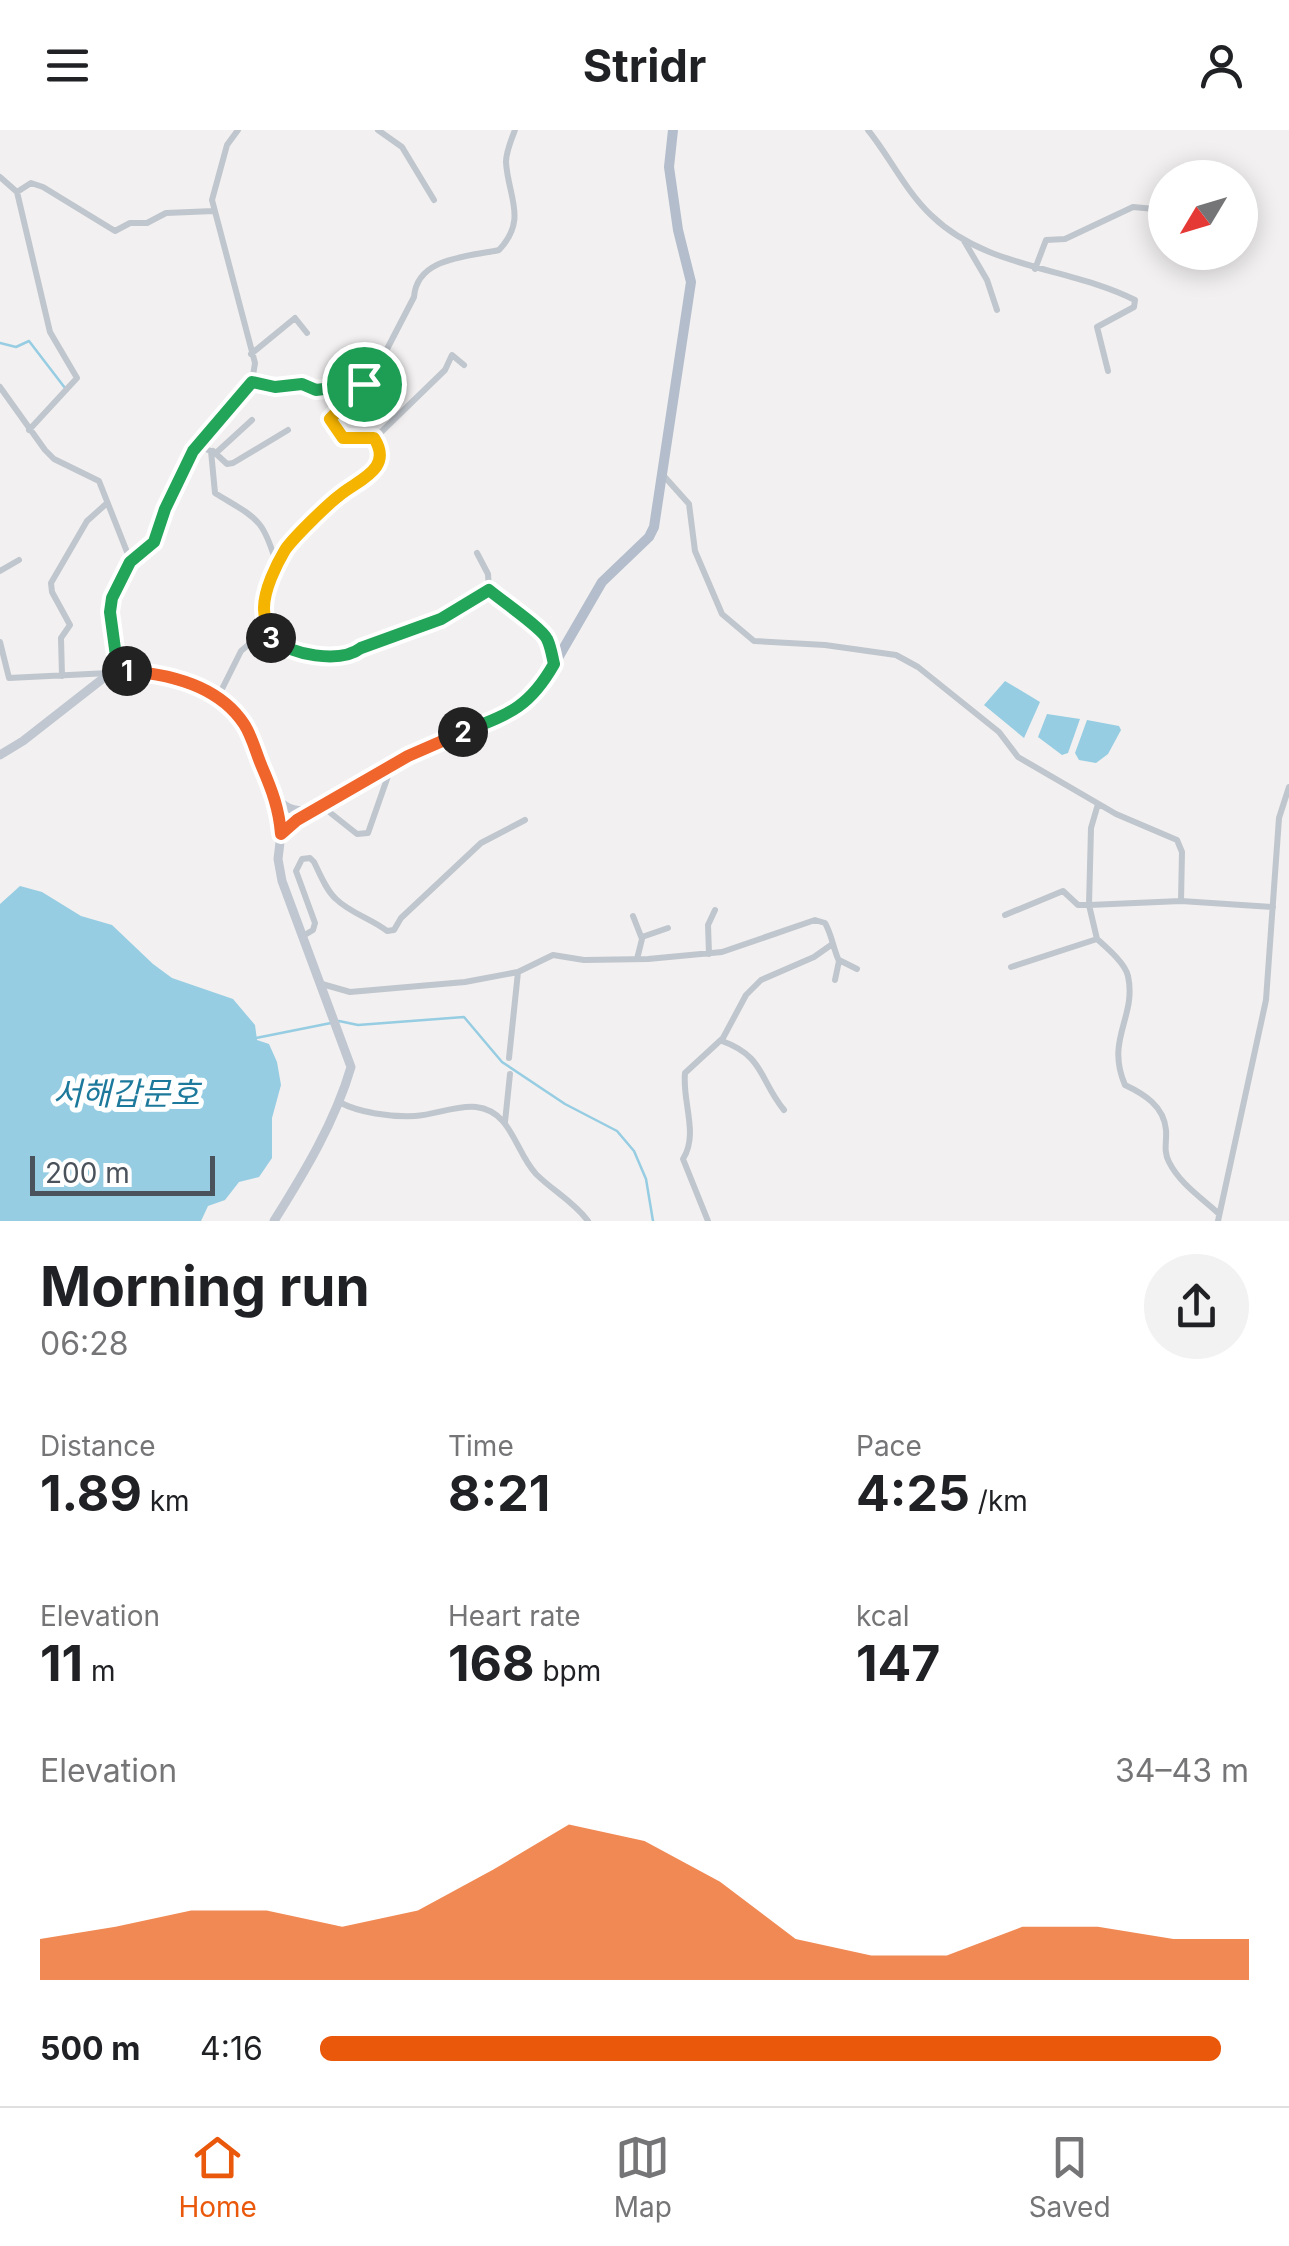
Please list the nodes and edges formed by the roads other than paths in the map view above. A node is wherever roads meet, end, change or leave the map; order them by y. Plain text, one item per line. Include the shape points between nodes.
1 (238, 130) edge
2 (378, 130) edge
3 (515, 130) edge
4 (673, 130) edge
5 (868, 130) edge
6 (0, 178) edge
7 (17, 192) junction
8 (434, 200) dead end
9 (1148, 208) edge
10 (214, 211) junction
11 (962, 238) junction
12 (1036, 268) junction
13 (997, 310) dead end
14 (307, 333) dead end
15 (252, 354) junction
16 (464, 365) dead end
17 (353, 367) dead end
18 (1108, 371) dead end
19 (252, 382) junction
20 (364, 384) junction
21 (345, 386) junction
22 (0, 387) edge
23 (252, 420) dead end
24 (29, 430) junction
25 (288, 430) dead end
26 (374, 438) junction
27 (197, 446) junction
28 (214, 452) junction
29 (662, 475) junction
30 (106, 504) junction
31 (476, 553) dead end
32 (19, 560) dead end
33 (130, 562) junction
34 (277, 568) junction
35 (0, 571) edge
36 (489, 590) junction
37 (268, 638) junction
38 (0, 642) edge
39 (554, 664) junction
40 (114, 672) junction
41 (62, 676) junction
42 (4, 679) edge
43 (217, 700) junction
44 (0, 755) edge
45 (400, 761) junction
46 (1289, 787) edge
47 (276, 799) junction
48 (1098, 804) junction
49 (320, 808) junction
50 (525, 820) dead end
51 (281, 834) junction
52 (1181, 901) junction
53 (1089, 905) junction
54 (1273, 908) junction
55 (716, 910) dead end
56 (1006, 915) dead end
57 (632, 916) dead end
58 (668, 928) dead end
59 (303, 936) junction
60 (642, 937) junction
61 (1098, 939) junction
62 (831, 946) junction
63 (709, 954) junction
64 (637, 959) junction
65 (838, 959) junction
66 (1011, 967) dead end
67 (857, 969) dead end
68 (518, 972) junction
69 (835, 980) dead end
70 (322, 984) junction
71 (721, 1040) junction
72 (509, 1058) dead end
73 (510, 1074) dead end
74 (338, 1102) junction
75 (784, 1110) dead end
76 (505, 1123) junction
77 (1219, 1218) edge
78 (274, 1221) edge
79 (588, 1221) edge
80 (708, 1221) edge

1 - 10 street via 220,168
2 - 8 street via 402,147
3 - 20 street via 506,158 516,205 508,239 499,250 429,268
4 - 29 main road via 669,167 690,282
5 - 11 street via 930,214
6 - 7 street
7 - 10 street via 26,183 43,187 115,230 166,212
7 - 24 street via 50,332 77,378
9 - 12 street via 1133,206 1065,239 1046,240
10 - 15 street
11 - 12 street
11 - 13 street
12 - 18 street via 1104,284 1136,300 1097,326
14 - 15 street via 295,318
15 - 19 street
16 - 26 street via 452,355 445,370
17 - 21 street
19 - 21 street via 316,390
19 - 27 street
20 - 21 street
20 - 26 street via 330,419 343,438
22 - 24 street
23 - 28 street
24 - 30 street via 54,458 98,481
25 - 28 street via 233,463
26 - 34 street via 381,448 371,473 289,545
27 - 28 street
27 - 33 street via 154,542
28 - 34 street via 215,493 258,520
29 - 39 main road via 649,537 602,582
29 - 48 street via 690,504 695,551 722,614 754,641 896,654 999,732 1018,757
30 - 33 street
30 - 41 street via 87,522 52,583 70,625 61,638
31 - 36 street
32 - 35 street
33 - 40 street via 112,598
34 - 37 street via 265,598
36 - 37 street via 441,619 351,655 294,653
36 - 39 street via 540,629
37 - 43 street via 241,651
38 - 42 street
39 - 45 main road via 540,689 513,712
40 - 41 street
40 - 43 street via 168,676
40 - 44 street
41 - 42 street
43 - 47 street via 244,724
45 - 49 main road
45 - 49 street via 368,833 358,834
46 - 54 street via 1278,818
47 - 49 street via 291,810
47 - 51 street
48 - 52 street via 1178,840
48 - 53 street
49 - 51 street
50 - 59 street via 481,843 394,930 340,903 314,862 302,860 296,871 316,923
51 - 59 street via 282,881
52 - 53 street
52 - 54 street
53 - 56 street via 1078,905 1063,891
53 - 61 street
54 - 77 street via 1266,1000
55 - 63 street via 708,925
57 - 60 street
58 - 60 street
59 - 70 street
60 - 64 street
61 - 66 street
61 - 77 street via 1128,974 1116,1066 1125,1084 1160,1110 1164,1151 1177,1176
62 - 63 street via 825,922 815,920
62 - 65 street
62 - 71 street via 761,980
63 - 64 street
64 - 68 street via 553,955
65 - 67 street
65 - 69 street
68 - 70 street via 350,992
68 - 72 street
70 - 74 street via 351,1067
71 - 75 street via 752,1056
71 - 80 street via 685,1073 683,1092 692,1141 683,1158
73 - 76 street
74 - 76 street via 413,1116 475,1107
74 - 78 street
76 - 79 street via 536,1174

